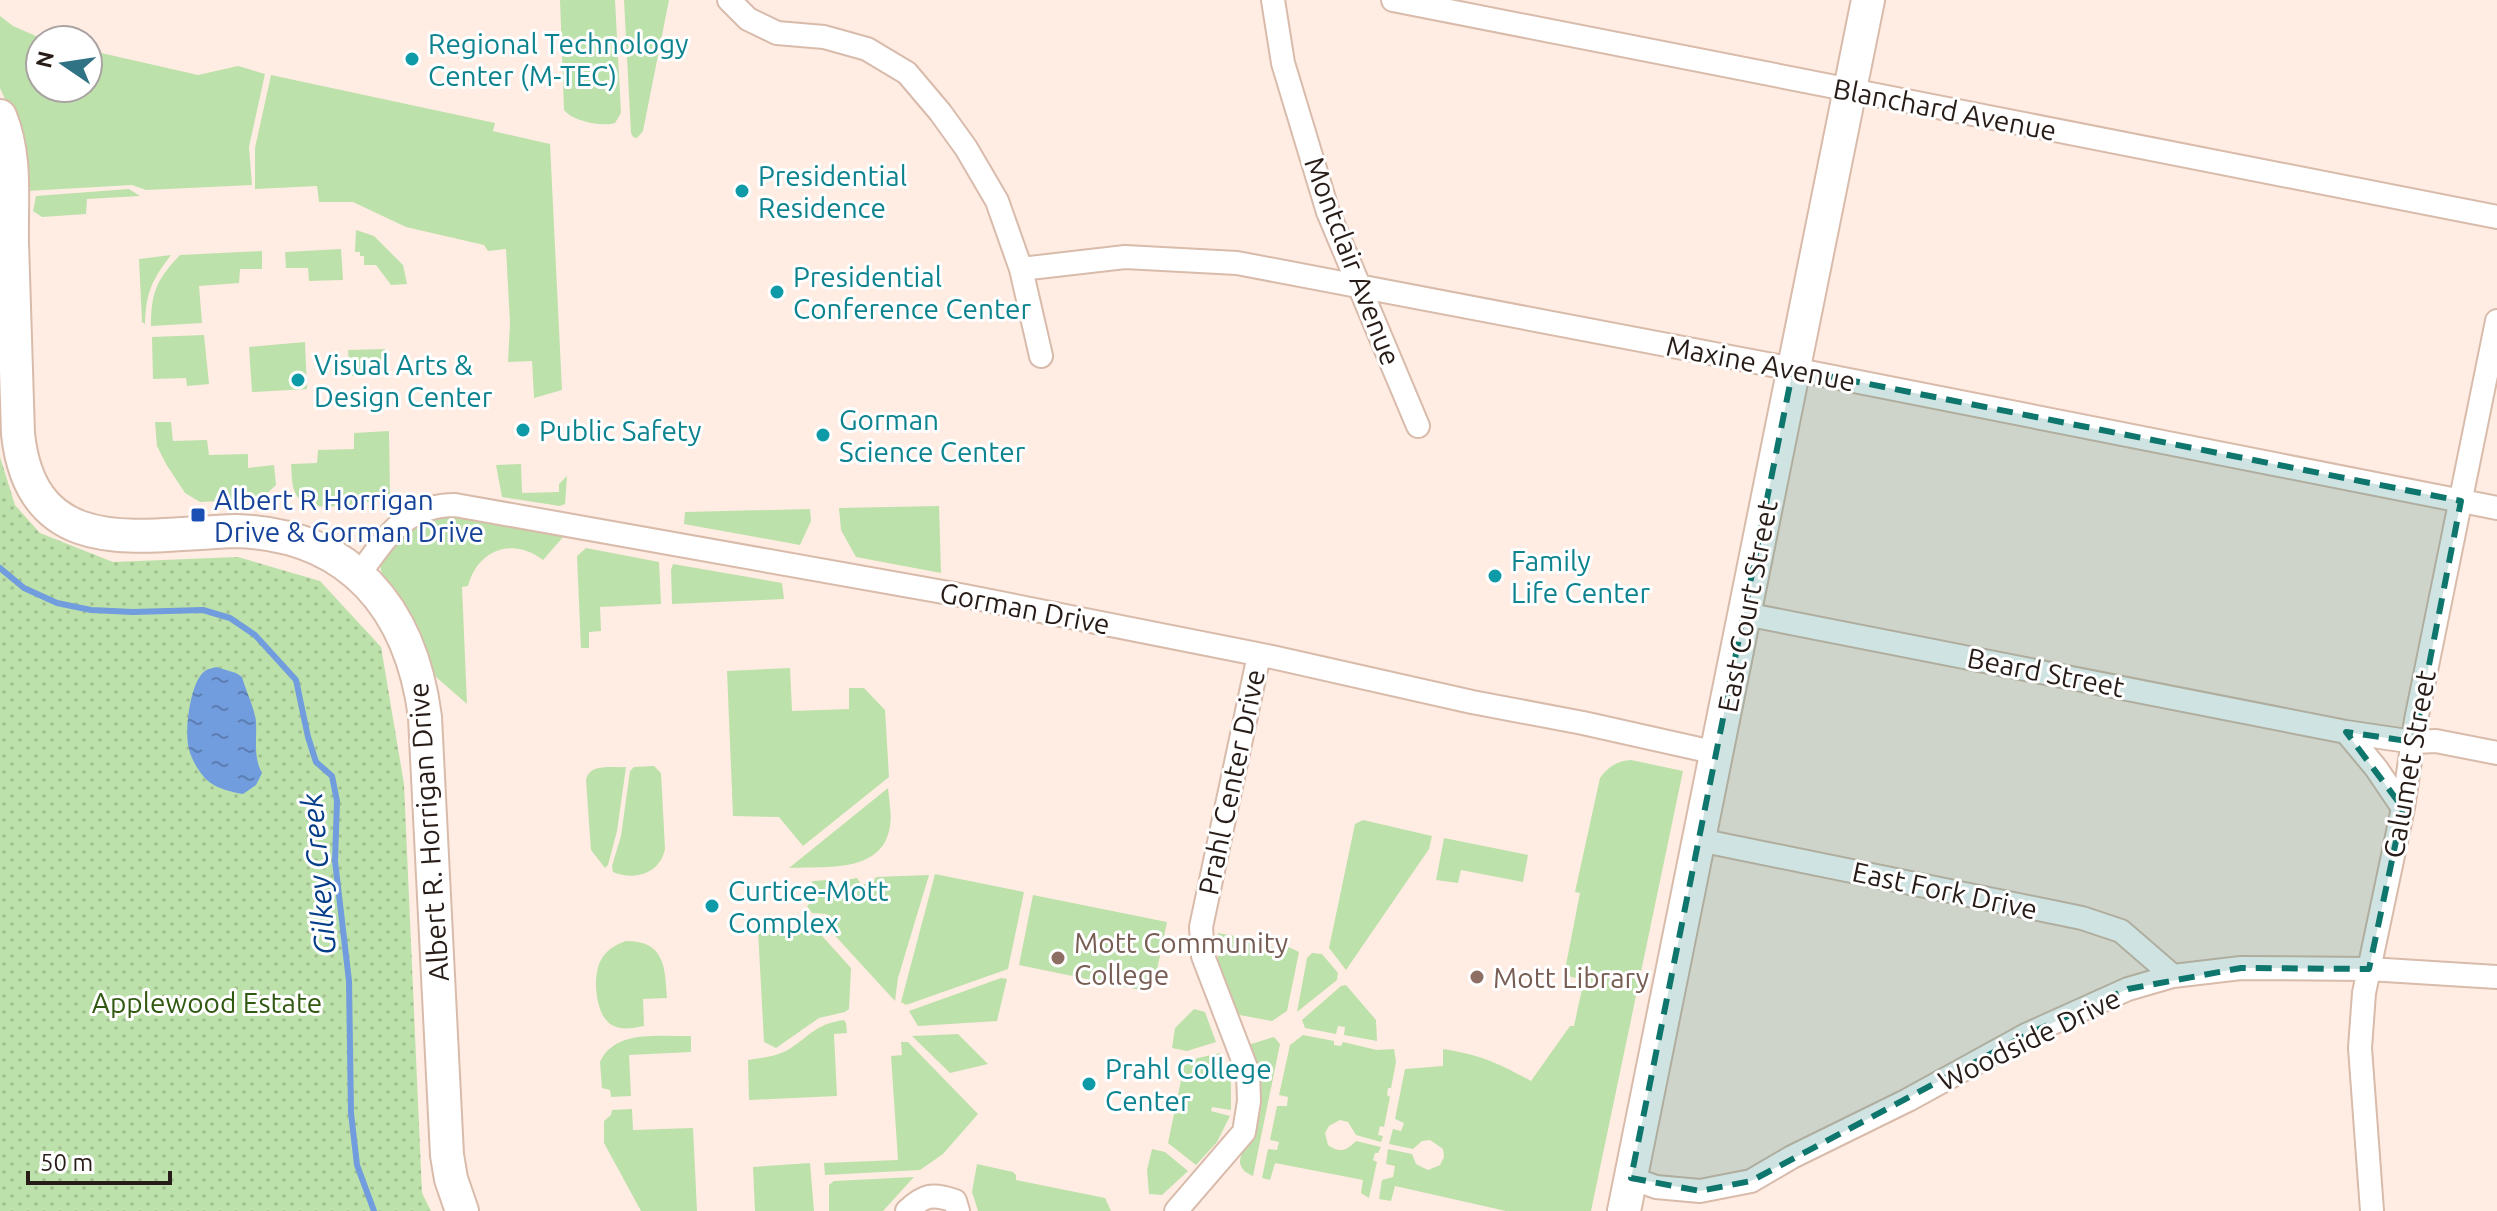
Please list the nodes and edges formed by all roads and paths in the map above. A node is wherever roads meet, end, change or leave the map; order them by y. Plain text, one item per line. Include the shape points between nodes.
1 (729, 0) edge
2 (1273, 0) edge
3 (1393, 0) edge
4 (1868, 0) edge
5 (1851, 90) junction
6 (0, 116) edge
7 (2497, 217) edge
8 (1021, 269) junction
9 (1360, 285) junction
10 (2497, 321) edge
11 (1041, 356) dead end
12 (1793, 369) junction
13 (1418, 426) dead end
14 (2461, 501) junction
15 (2497, 508) edge
16 (358, 576) junction
17 (1745, 614) junction
18 (1259, 655) junction
19 (2346, 732) junction
20 (2414, 742) junction
21 (1717, 753) junction
22 (2497, 753) edge
23 (2403, 808) junction
24 (1699, 840) junction
25 (2369, 969) junction
26 (2173, 976) junction
27 (2497, 977) edge
28 (1631, 1178) junction
29 (462, 1211) edge
30 (907, 1211) edge
31 (958, 1211) edge
32 (1176, 1211) edge
33 (1624, 1211) edge
34 (2372, 1211) edge

1 - 8 street via 748,19 777,33 824,37 867,49 907,73 974,161 997,201
2 - 9 street, Montclair Avenue via 1283,63 1324,197
3 - 5 street, Blanchard Avenue
4 - 5 street, East Court Street
5 - 7 street, Blanchard Avenue
5 - 12 street, East Court Street
6 - 16 street, Albert R. Horrigan Drive via 13,179 18,434 26,473 40,497 60,517 88,532 266,533 317,548
8 - 9 street, Maxine Avenue via 1125,257 1237,263
8 - 11 street
9 - 12 street, Maxine Avenue
9 - 13 street, Montclair Avenue
10 - 14 street, Calumet Street
12 - 14 street, Maxine Avenue
12 - 17 street, East Court Street
14 - 15 street, Maxine Avenue
14 - 20 street, Calumet Street
16 - 18 street, Gorman Drive via 400,523 420,511 455,505 887,581
16 - 29 street, Albert R. Horrigan Drive via 395,617 422,691 447,1155
17 - 19 street, Beard Street
17 - 21 street, East Court Street
18 - 21 street, Gorman Drive
18 - 32 street, Prahl Center Drive via 1201,927 1203,956 1248,1073 1249,1101 1244,1132
19 - 20 street, Beard Street
19 - 23 street
20 - 22 street, Beard Street
20 - 23 street, Calumet Street
21 - 24 street, East Court Street
23 - 25 street, Calumet Street
24 - 26 street, East Fork Drive via 2082,918 2121,931
24 - 28 street, East Court Street
25 - 26 street, Woodside Drive via 2241,968
25 - 27 street, Woodside Drive
25 - 34 street, Calumet Street via 2360,1048
26 - 28 street, Woodside Drive via 2128,989 2028,1034 1751,1181 1700,1191 1656,1187
28 - 33 street, East Court Street
30 - 31 street via 937,1194 955,1201

